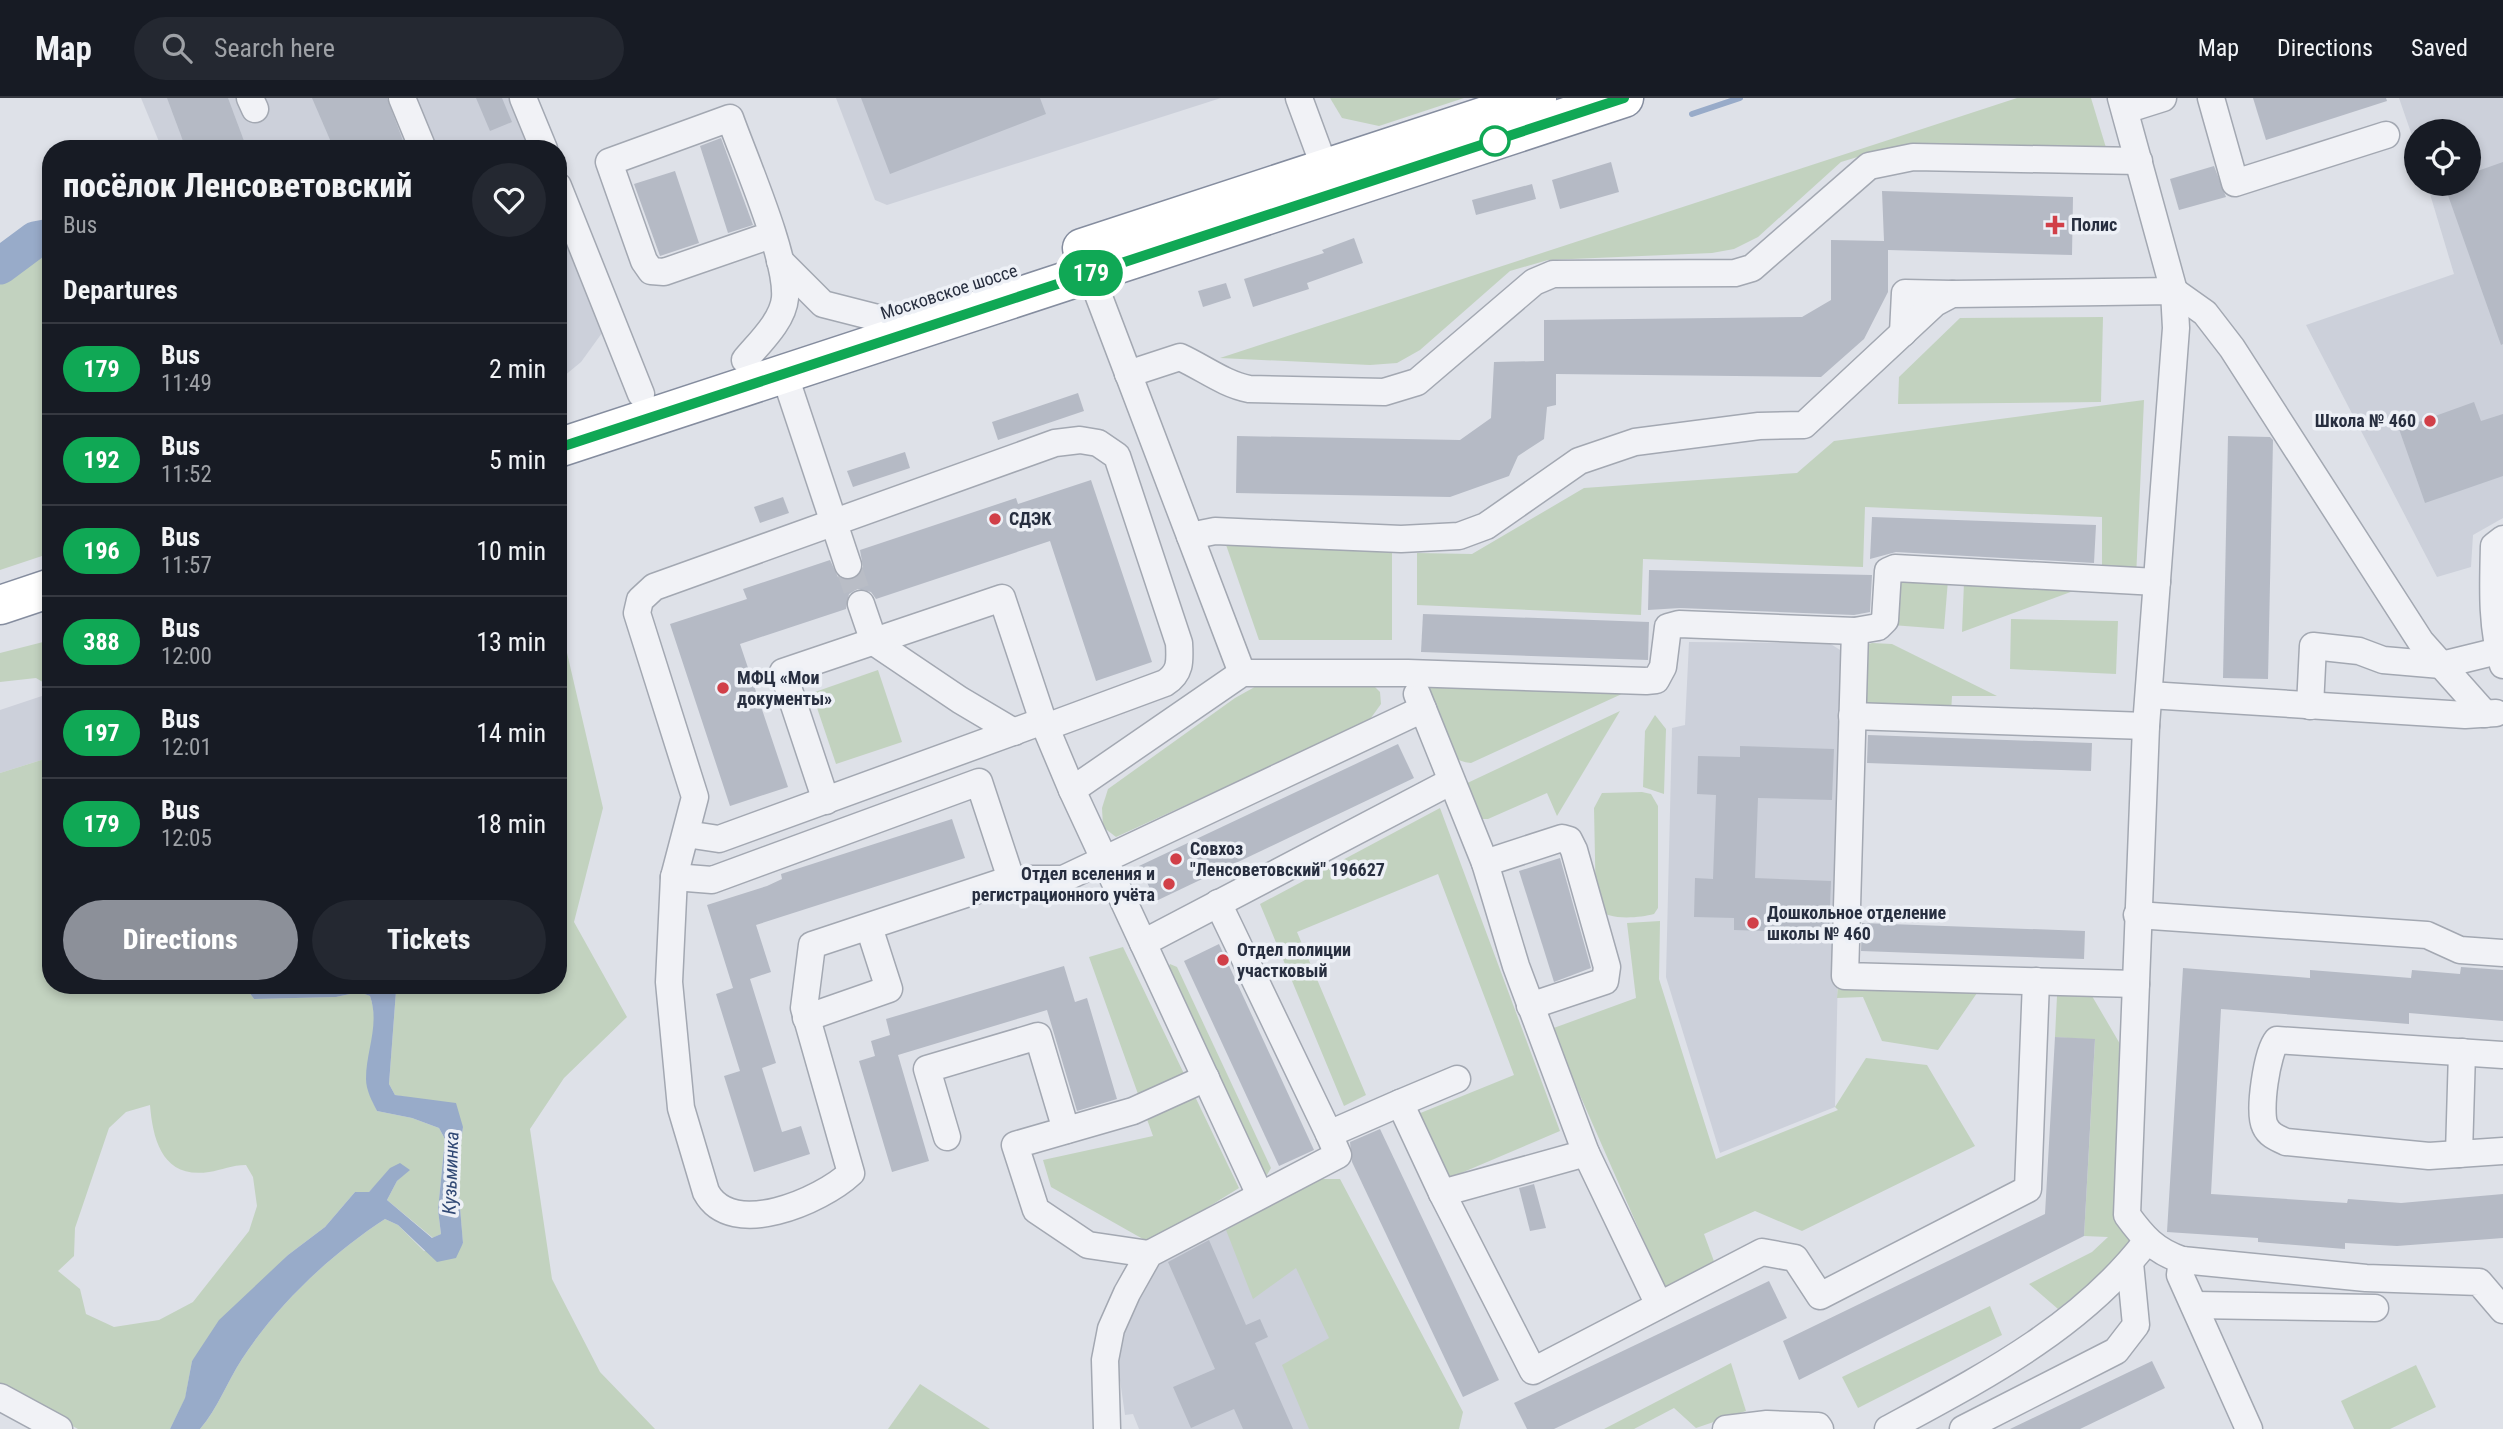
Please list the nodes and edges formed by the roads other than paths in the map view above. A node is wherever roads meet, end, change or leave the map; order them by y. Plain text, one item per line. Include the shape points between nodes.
1 (402, 98) edge
2 (523, 98) edge
3 (1299, 98) edge
4 (1539, 98) edge
5 (1624, 98) edge
6 (2163, 98) edge
7 (2211, 98) edge
8 (2123, 104) edge
9 (2386, 135) dead end
10 (418, 140) edge
11 (540, 140) edge
12 (2139, 161) junction
13 (1330, 180) junction
14 (567, 209) edge
15 (771, 235) junction
16 (780, 261) junction
17 (1086, 261) junction
18 (2174, 291) junction
19 (874, 317) junction
20 (745, 360) junction
21 (784, 373) junction
22 (1128, 374) junction
23 (641, 394) junction
24 (567, 418) edge
25 (567, 445) edge
26 (833, 522) junction
27 (1190, 536) junction
28 (2503, 539) edge
29 (848, 565) tunnel mouth
30 (2157, 582) junction
31 (42, 591) edge
32 (861, 604) tunnel mouth
33 (0, 605) edge
34 (42, 617) edge
35 (0, 630) edge
36 (1855, 631) junction
37 (874, 642) junction
38 (2501, 658) edge
39 (2441, 665) junction
40 (1242, 673) junction
41 (1408, 673) junction
42 (2149, 695) junction
43 (2310, 706) junction
44 (1423, 709) junction
45 (2494, 714) edge
46 (1852, 716) junction
47 (1044, 724) junction
48 (2146, 726) junction
49 (1014, 732) junction
50 (1450, 782) junction
51 (1072, 790) junction
52 (826, 801) junction
53 (685, 834) junction
54 (1104, 859) junction
55 (1485, 863) junction
56 (674, 877) junction
57 (1011, 879) junction
58 (1218, 903) junction
59 (2137, 915) junction
60 (869, 927) junction
61 (1143, 943) junction
62 (2503, 953) edge
63 (2036, 981) junction
64 (2136, 984) junction
65 (1530, 1006) junction
66 (806, 1018) junction
67 (2462, 1052) junction
68 (2503, 1055) edge
69 (1206, 1078) junction
70 (1457, 1079) dead end
71 (1400, 1102) junction
72 (1066, 1130) junction
73 (1329, 1134) junction
74 (947, 1137) dead end
75 (2503, 1152) edge
76 (1586, 1153) junction
77 (2459, 1154) junction
78 (1442, 1193) junction
79 (1260, 1195) junction
80 (2146, 1241) junction
81 (1149, 1254) junction
82 (2182, 1260) junction
83 (2130, 1263) junction
84 (2491, 1281) edge
85 (1659, 1305) junction
86 (2194, 1305) junction
87 (2375, 1308) dead end
88 (2503, 1310) edge
89 (0, 1397) edge
90 (58, 1429) edge
91 (1107, 1429) edge
92 (1726, 1429) edge
93 (1820, 1429) edge
94 (1888, 1429) edge
95 (1963, 1429) edge
96 (2249, 1429) edge

1 - 10 street
2 - 11 street
3 - 13 street
4 - 13 highway, Московское шоссе
5 - 13 highway, Московское шоссе
6 - 8 street
7 - 9 street via 2235,183
8 - 12 street
12 - 18 street
12 - 22 street via 1913,157 1869,166 1752,268 1735,273 1553,274 1534,282 1417,382 1404,388 1384,392 1249,389 1228,385 1211,371 1180,357
13 - 17 highway, Московское шоссе
14 - 23 street
15 - 15 street via 730,118 609,162 651,271 664,272
15 - 16 street
16 - 19 street via 823,304
16 - 20 street via 785,298 776,320
17 - 19 highway, Московское шоссе
17 - 21 highway, Московское шоссе
17 - 22 street
18 - 27 street via 1952,294 1935,303 1804,425 1759,426 1635,442 1579,461 1486,526 1459,536 1401,539 1215,531
18 - 30 street via 2176,328
18 - 39 street via 2205,313 2232,348 2421,642
19 - 20 highway, Московское шоссе
20 - 23 highway, Московское шоссе
21 - 25 highway, Московское шоссе
21 - 26 street
22 - 27 street
23 - 24 highway, Московское шоссе
26 - 29 street
26 - 47 street via 1055,443 1080,440 1109,448 1125,481 1179,643 1180,662 1175,676 1165,683
26 - 53 street via 654,587 640,600 637,613 695,797
27 - 40 street
28 - 38 street via 2494,546
30 - 36 street via 1895,569 1888,571 1886,578 1885,620 1878,627
30 - 42 street
31 - 33 highway
32 - 37 street
34 - 35 highway
36 - 41 street via 1679,624 1668,627 1657,680
36 - 46 street
37 - 47 street via 1002,598
37 - 49 street
37 - 52 street via 783,672
38 - 39 street
39 - 43 street via 2383,660 2359,651 2313,646
39 - 45 street
40 - 41 street
40 - 51 street
41 - 44 street
42 - 43 street
42 - 48 street
43 - 45 street
44 - 50 street
44 - 54 street
46 - 48 street
46 - 63 street via 1845,976
47 - 49 street
47 - 51 street
48 - 59 street
49 - 52 street
50 - 55 street
50 - 58 street
51 - 54 street
52 - 53 street via 719,839
53 - 56 street
54 - 57 street via 1063,879
54 - 61 street
55 - 65 street
55 - 65 street via 1562,838 1569,840 1574,850 1607,967 1605,981
56 - 57 street via 712,880 979,782
56 - 66 street via 668,982 679,1096 706,1192 723,1210 760,1216 834,1190 851,1174
57 - 60 street
58 - 61 street
58 - 73 street
59 - 62 street via 2427,935 2460,950
59 - 64 street
60 - 66 street via 812,945
60 - 66 street via 889,989
61 - 69 street
63 - 64 street
63 - 85 street via 2028,1189 1820,1296 1796,1258 1762,1252
64 - 80 street via 2127,1215
65 - 76 street
67 - 68 street
67 - 77 street
67 - 77 street via 2277,1041 2267,1059 2263,1124 2286,1142 2429,1156
69 - 72 street via 1133,1111
69 - 79 street
70 - 71 street
71 - 73 street
71 - 78 street
72 - 74 street via 1038,1037 927,1069
72 - 81 street via 1015,1145 1036,1210 1088,1245
73 - 79 street via 1338,1156
75 - 77 street
76 - 78 street
76 - 85 street
78 - 85 street via 1533,1371
79 - 81 street
80 - 82 street
80 - 83 street
81 - 91 street via 1111,1329 1105,1360
82 - 84 street via 2366,1278
82 - 86 street via 2180,1275
83 - 94 street via 2051,1333 2010,1362
83 - 95 street via 2136,1325 2116,1351
84 - 88 street
86 - 87 street
86 - 96 street
89 - 90 street
92 - 93 street via 1767,1424

